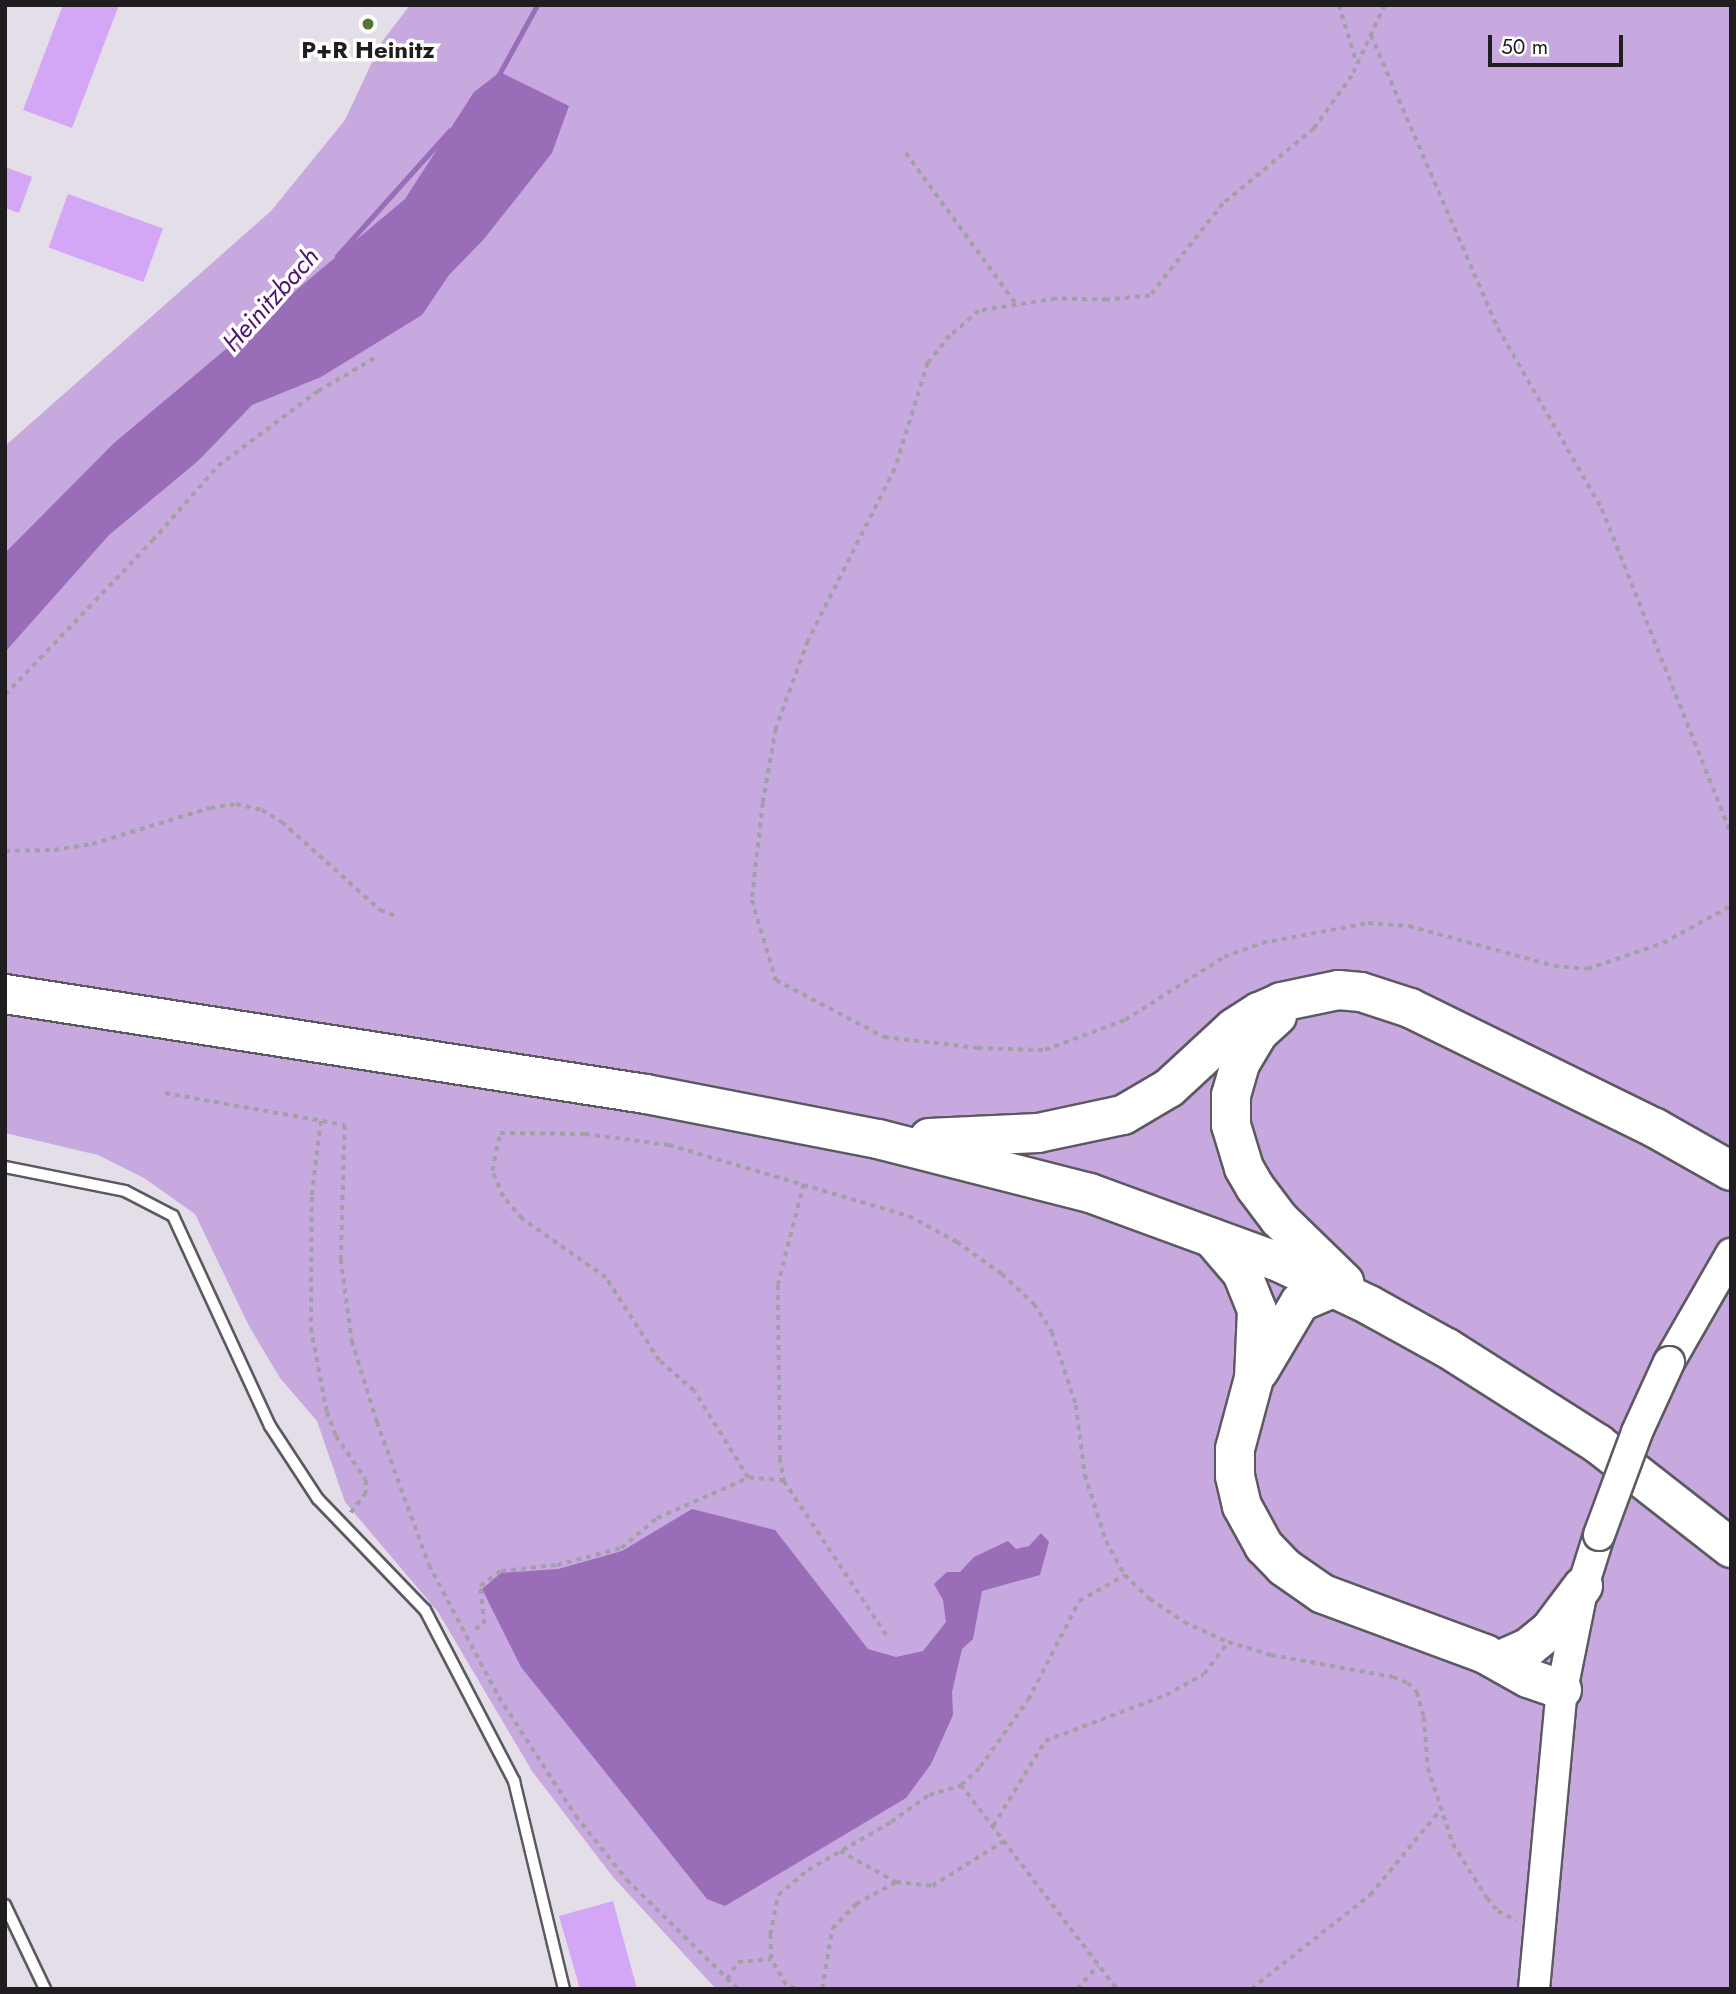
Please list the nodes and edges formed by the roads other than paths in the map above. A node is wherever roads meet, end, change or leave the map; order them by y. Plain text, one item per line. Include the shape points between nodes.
1 (5, 993) edge
2 (1307, 995) junction
3 (878, 1139) junction
4 (1728, 1166) edge
5 (5, 1167) edge
6 (1209, 1234) junction
7 (1731, 1254) edge
8 (1333, 1288) junction
9 (1369, 1305) junction
10 (1254, 1378) junction
11 (1731, 1548) edge
12 (1583, 1586) junction
13 (1496, 1656) junction
14 (1563, 1682) junction
15 (5, 1905) edge
16 (45, 1989) edge
17 (565, 1989) edge
18 (1534, 1989) edge

1 - 3 highway via 646,1094
2 - 3 highway via 1270,1007 1234,1028 1169,1088 1123,1115 1015,1135
2 - 4 highway via 1361,992 1410,1008
2 - 9 highway via 1273,1019 1248,1049 1233,1087 1231,1125 1244,1168 1274,1212
3 - 6 highway via 1090,1193
5 - 17 lane via 125,1191 173,1216 270,1426 317,1499 425,1610 514,1781
6 - 8 highway
6 - 10 highway via 1242,1273 1252,1293 1258,1330
7 - 12 main road, bridge via 1669,1362 1637,1432
8 - 9 highway
8 - 10 highway via 1300,1302
9 - 11 highway via 1506,1383 1589,1438
10 - 13 highway via 1237,1441 1235,1476 1248,1521 1269,1552 1323,1594
12 - 13 highway via 1550,1630 1528,1647
12 - 14 main road
13 - 14 highway via 1528,1678
14 - 18 main road
15 - 16 lane

